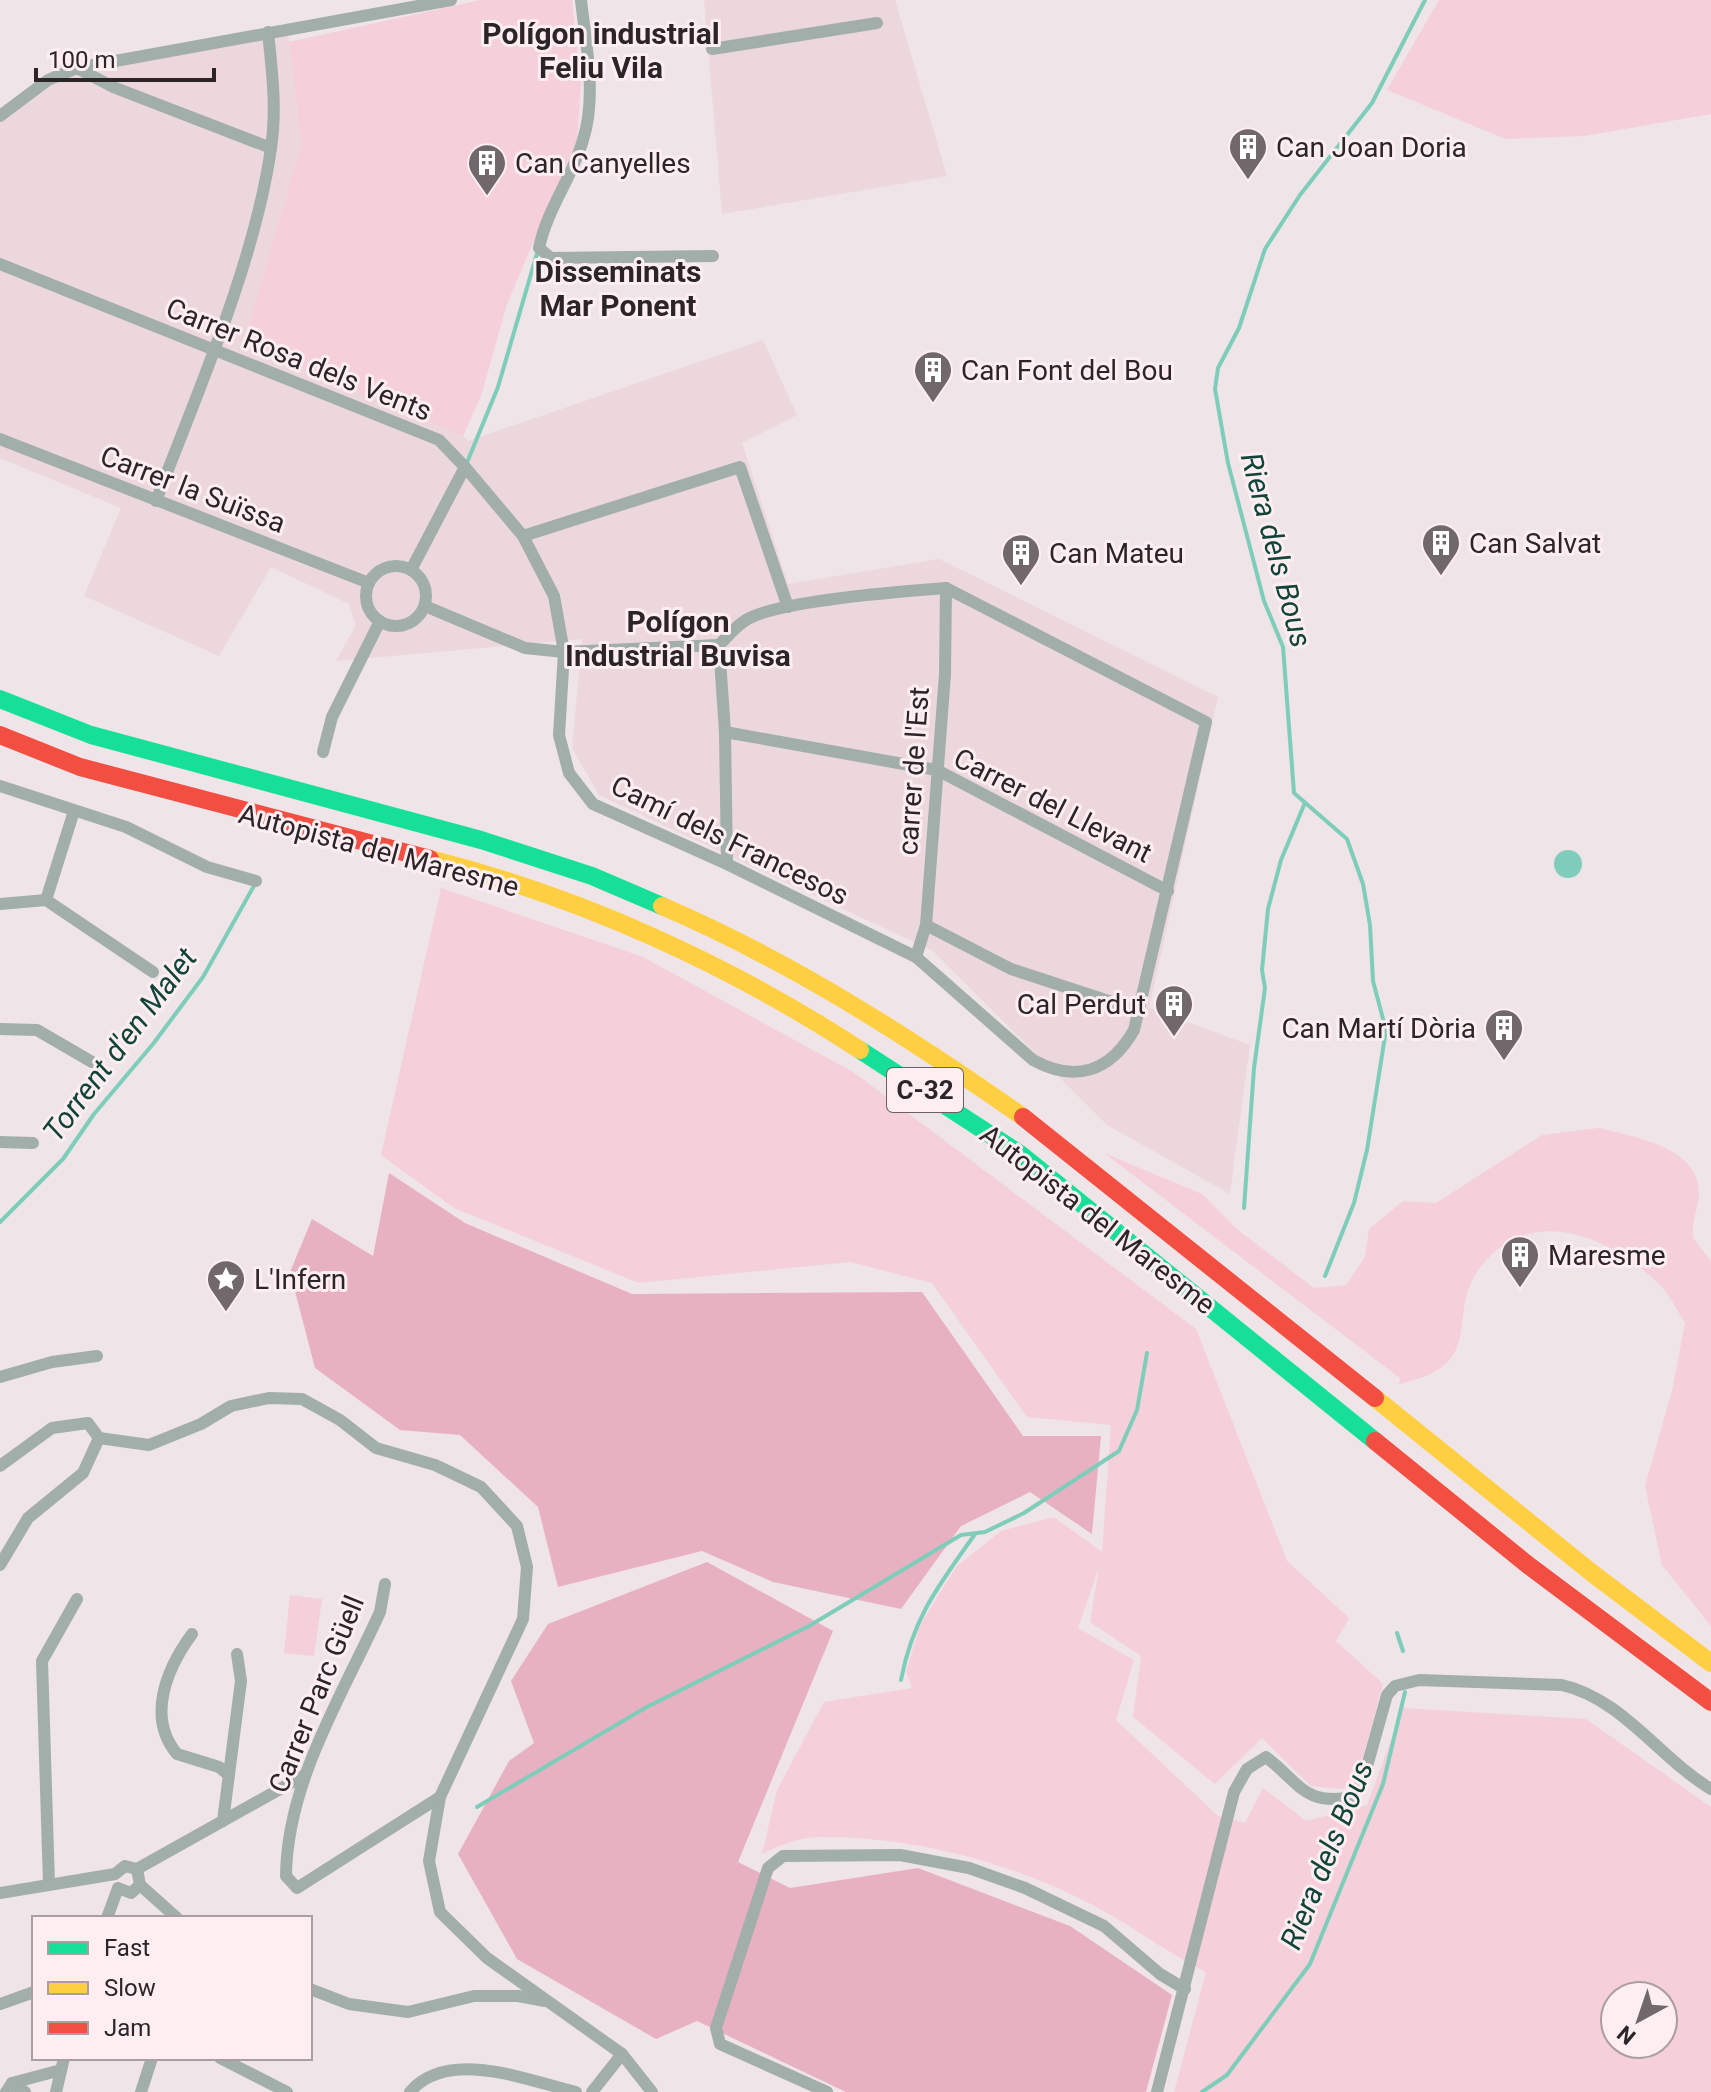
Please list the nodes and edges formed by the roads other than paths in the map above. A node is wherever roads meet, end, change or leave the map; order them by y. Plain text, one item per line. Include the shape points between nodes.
1 (451, 0) edge
2 (581, 0) edge
3 (877, 23) dead end
4 (268, 32) junction
5 (712, 49) dead end
6 (77, 68) junction
7 (0, 116) edge
8 (271, 148) junction
9 (713, 256) dead end
10 (0, 264) edge
11 (213, 350) junction
12 (0, 439) edge
13 (465, 467) junction
14 (156, 501) junction
15 (523, 536) junction
16 (411, 570) junction
17 (369, 583) junction
18 (946, 588) junction
19 (425, 606) junction
20 (788, 607) junction
21 (380, 621) junction
22 (719, 645) junction
23 (564, 652) junction
24 (0, 699) edge
25 (725, 732) junction
26 (0, 735) edge
27 (323, 752) dead end
28 (937, 770) junction
29 (0, 786) edge
30 (74, 811) junction
31 (727, 864) junction
32 (256, 881) dead end
33 (1168, 891) junction
34 (46, 900) junction
35 (0, 904) edge
36 (926, 925) junction
37 (916, 957) junction
38 (153, 972) dead end
39 (1139, 1011) junction
40 (0, 1029) edge
41 (92, 1062) dead end
42 (0, 1142) edge
43 (33, 1143) dead end
44 (97, 1356) dead end
45 (0, 1377) edge
46 (99, 1438) junction
47 (0, 1466) edge
48 (0, 1565) edge
49 (385, 1584) dead end
50 (77, 1599) dead end
51 (192, 1634) dead end
52 (237, 1654) dead end
53 (1711, 1663) edge
54 (1711, 1702) edge
55 (229, 1775) junction
56 (305, 1775) junction
57 (1711, 1789) edge
58 (440, 1797) junction
59 (223, 1821) junction
60 (137, 1869) junction
61 (49, 1884) junction
62 (140, 1885) junction
63 (0, 1893) edge
64 (108, 1916) edge
65 (175, 1916) edge
66 (1185, 1989) junction
67 (312, 1990) edge
68 (32, 1993) edge
69 (549, 2002) junction
70 (0, 2004) edge
71 (618, 2052) junction
72 (151, 2060) edge
73 (224, 2060) edge
74 (62, 2064) edge
75 (9, 2088) edge
76 (25, 2092) edge
77 (56, 2092) edge
78 (141, 2092) edge
79 (287, 2092) edge
80 (410, 2092) edge
81 (576, 2092) edge
82 (592, 2092) edge
83 (652, 2092) edge
84 (827, 2092) edge
85 (1157, 2092) edge

1 - 4 street
2 - 9 street via 591,99 584,140 539,248 551,258
3 - 5 street
4 - 6 street
4 - 8 street via 274,91
6 - 7 street via 48,80
6 - 8 street
8 - 11 street via 246,251
10 - 11 street, Carrer Rosa dels Vents
11 - 13 street, Carrer Rosa dels Vents via 439,440
11 - 14 street
12 - 14 street, Carrer la Suïssa
13 - 15 street, Camí dels Francesos
13 - 16 street
14 - 17 street, Carrer la Suïssa
15 - 20 street via 740,467
15 - 23 street, Camí dels Francesos via 554,596
16 - 17 street via 392,566
16 - 19 street via 424,585
17 - 21 street via 367,604
18 - 20 street
18 - 28 street, carrer de l'Est
18 - 33 street, Camí dels Francesos via 1206,722
19 - 21 street via 406,624
19 - 23 street via 525,648
20 - 22 street via 747,619
21 - 27 street via 332,717
22 - 23 street
22 - 25 street
23 - 31 street, Camí dels Francesos via 559,735 569,773 593,804
24 - 53 highway, Autopista del Maresme / C-32 via 91,735 481,840 592,876 717,930 836,995 1055,1139
25 - 28 street, Carrer del Llevant
25 - 31 street
26 - 54 highway, Autopista del Maresme / C-32 via 80,767 469,869 604,917 708,963 822,1025 1020,1154 1528,1565
28 - 33 street, Carrer del Llevant
28 - 36 street, carrer de l'Est
29 - 30 street
30 - 32 street via 126,827 207,867
30 - 34 street
31 - 37 street, Camí dels Francesos
33 - 39 street, Camí dels Francesos
34 - 35 street
34 - 38 street
36 - 37 street, carrer de l'Est
36 - 39 street via 1011,969
37 - 39 street, Camí dels Francesos via 1000,1034 1053,1071 1076,1073 1116,1057 1134,1030
40 - 41 street via 37,1030
42 - 43 street
44 - 45 street
46 - 47 street via 88,1423 52,1428
46 - 48 street via 83,1473 28,1518
46 - 58 street via 149,1445 231,1406 269,1398 302,1399 376,1448 435,1465 481,1487 517,1526 527,1567 523,1619
49 - 56 street, Carrer Parc Güell via 380,1612
50 - 61 street via 42,1661
51 - 55 street via 167,1676 165,1731 177,1754
52 - 55 street via 241,1681
55 - 59 street
56 - 58 street, Carrer Parc Güell via 286,1845 286,1876 297,1888
56 - 59 street
57 - 66 street via 1584,1690 1419,1680 1395,1686 1387,1695 1353,1797 1310,1797 1266,1757 1247,1769 1234,1792
58 - 69 street via 429,1861 440,1912 487,1958
59 - 60 street
60 - 61 street via 125,1866 115,1874
60 - 62 street
61 - 63 street
62 - 64 street via 131,1893 118,1888
62 - 65 street
66 - 84 street via 1104,1926 969,1868 900,1855 783,1856 768,1868 716,2028 720,2044
66 - 85 street
67 - 69 street via 349,2004 408,2012 474,1996
68 - 70 street
69 - 71 street
71 - 82 street
71 - 83 street
72 - 78 street
73 - 79 street
74 - 75 street
74 - 77 street
75 - 76 street
80 - 81 street via 433,2074 467,2069

